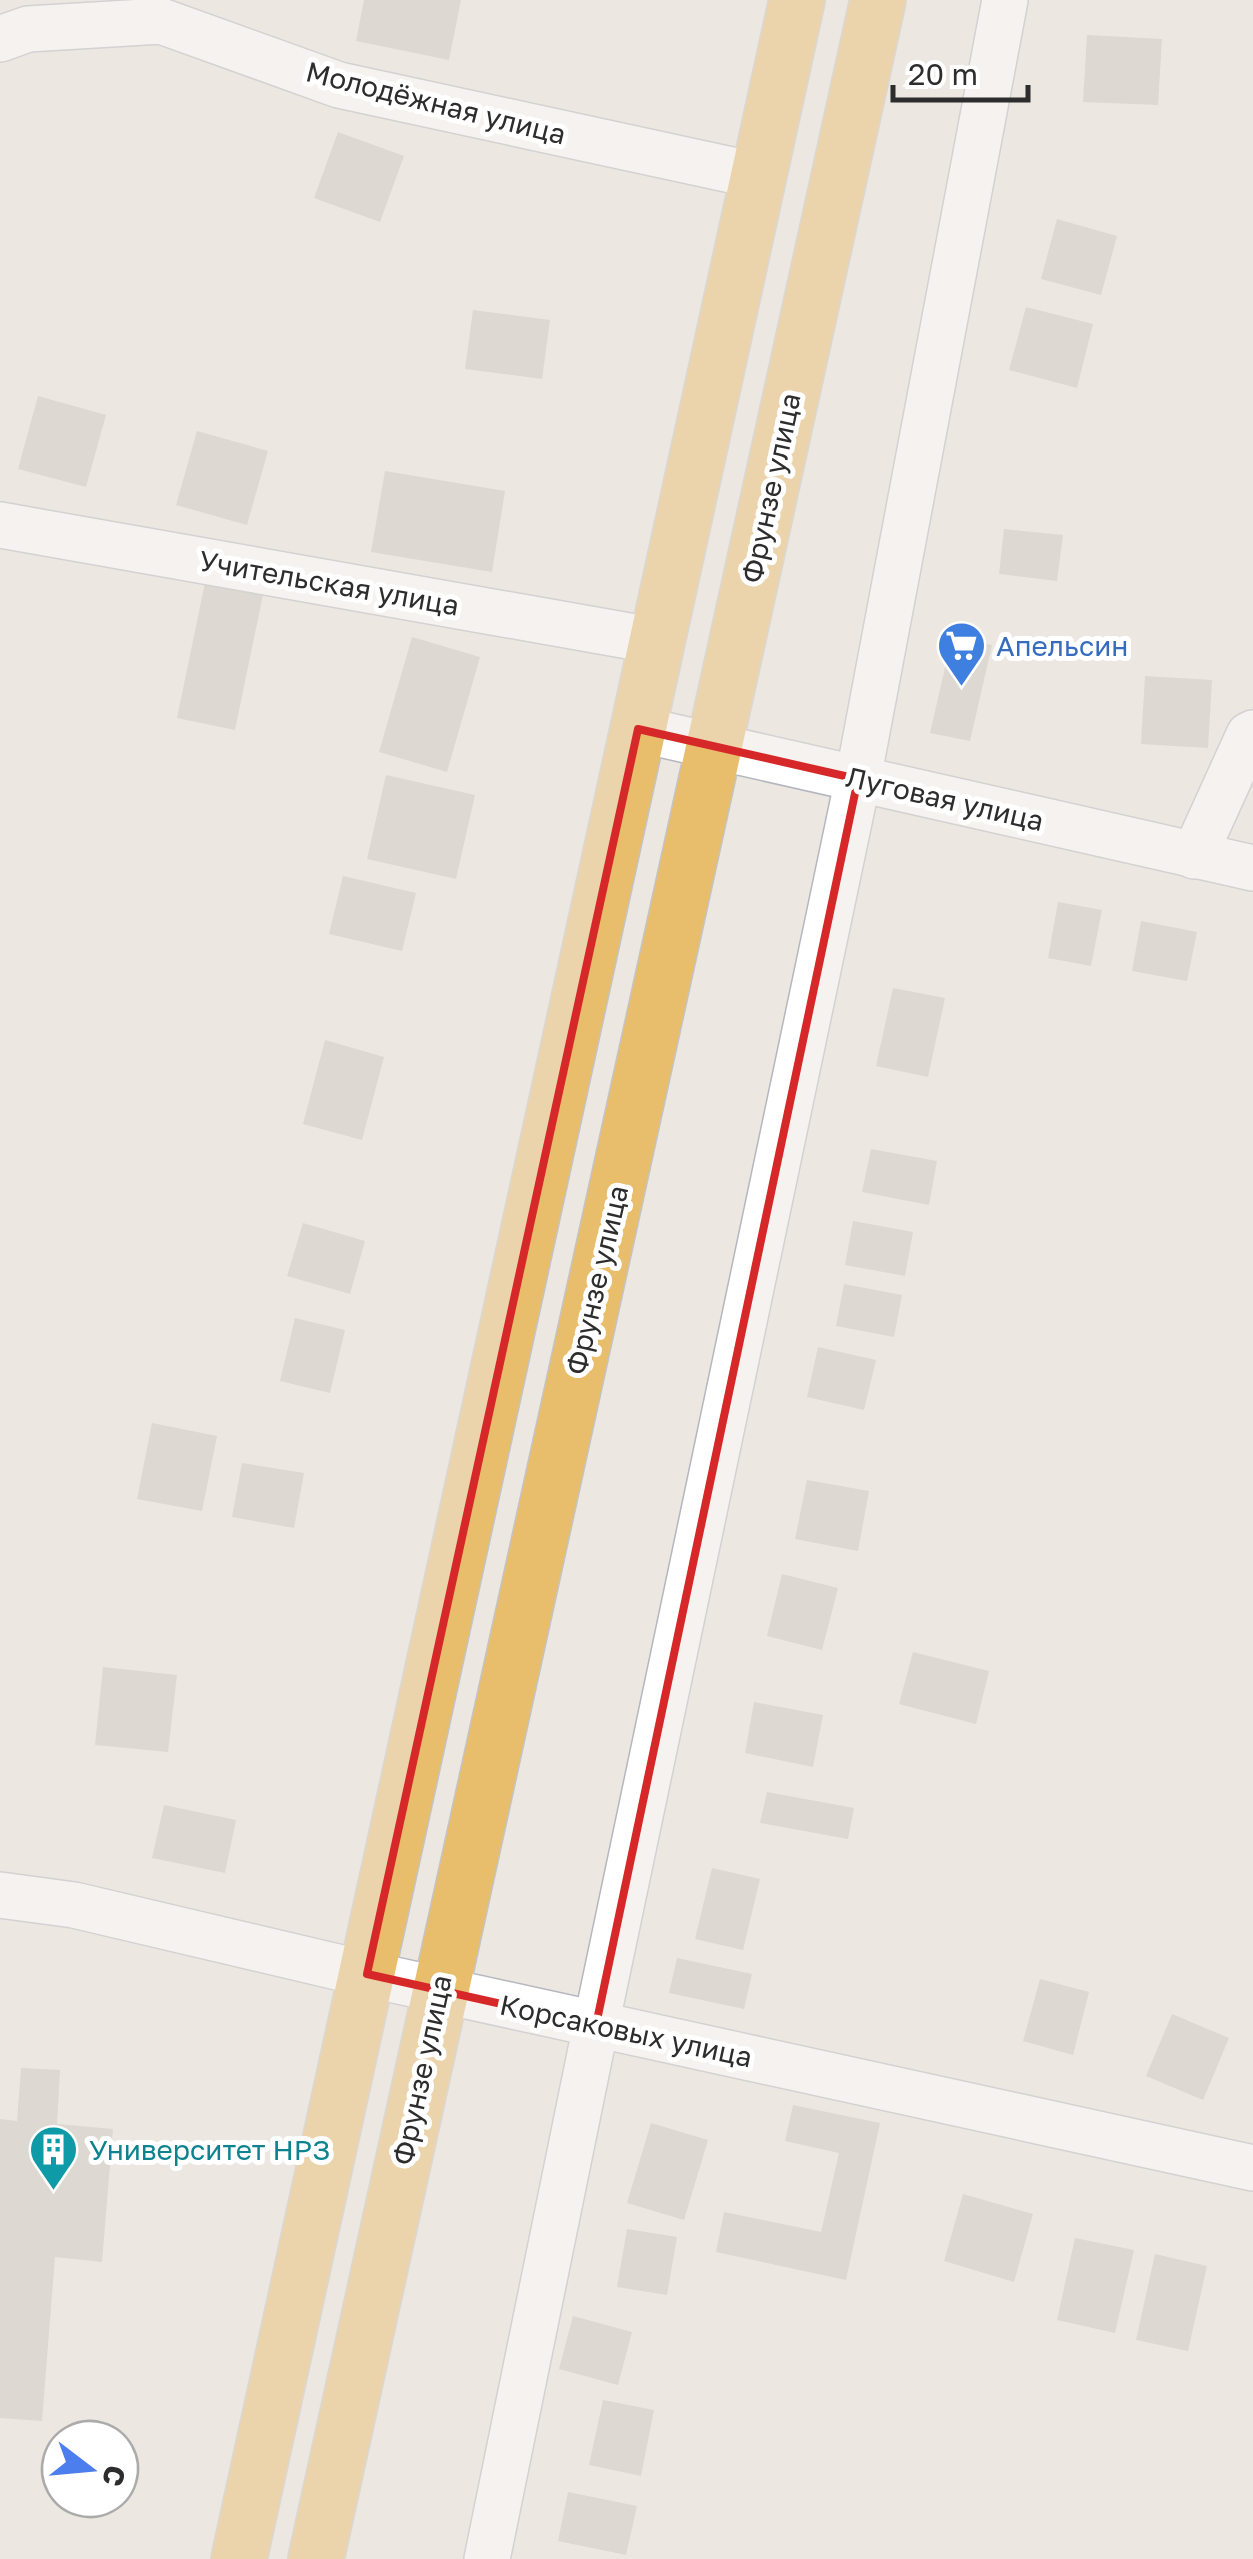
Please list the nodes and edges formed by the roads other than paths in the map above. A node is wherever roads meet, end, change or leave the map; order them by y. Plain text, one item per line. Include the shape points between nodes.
1 (797, 0) edge
2 (878, 0) edge
3 (1005, 0) edge
4 (0, 39) edge
5 (759, 176) junction
6 (0, 525) edge
7 (658, 641) junction
8 (638, 729) junction
9 (1253, 732) edge
10 (716, 747) junction
11 (858, 779) junction
12 (1194, 856) junction
13 (1253, 868) edge
14 (0, 1895) edge
15 (366, 1974) junction
16 (440, 1990) junction
17 (596, 2025) junction
18 (1253, 2168) edge
19 (240, 2559) edge
20 (316, 2559) edge
21 (487, 2559) edge

1 - 5 main road
2 - 10 main road, Фрунзе улица
3 - 11 street
4 - 5 street, Молодёжная улица via 28,29 161,21 339,85
5 - 7 main road
6 - 7 street, Учительская улица
7 - 8 main road
8 - 10 street, Луговая улица
8 - 15 main road
9 - 12 street
10 - 11 street, Луговая улица
10 - 16 main road, Фрунзе улица
11 - 12 street, Луговая улица
11 - 17 street
12 - 13 street, Луговая улица
14 - 15 street, Корсаковых улица via 74,1905
15 - 16 street, Корсаковых улица
15 - 19 main road
16 - 17 street, Корсаковых улица
16 - 20 main road, Фрунзе улица
17 - 18 street, Корсаковых улица
17 - 21 street

